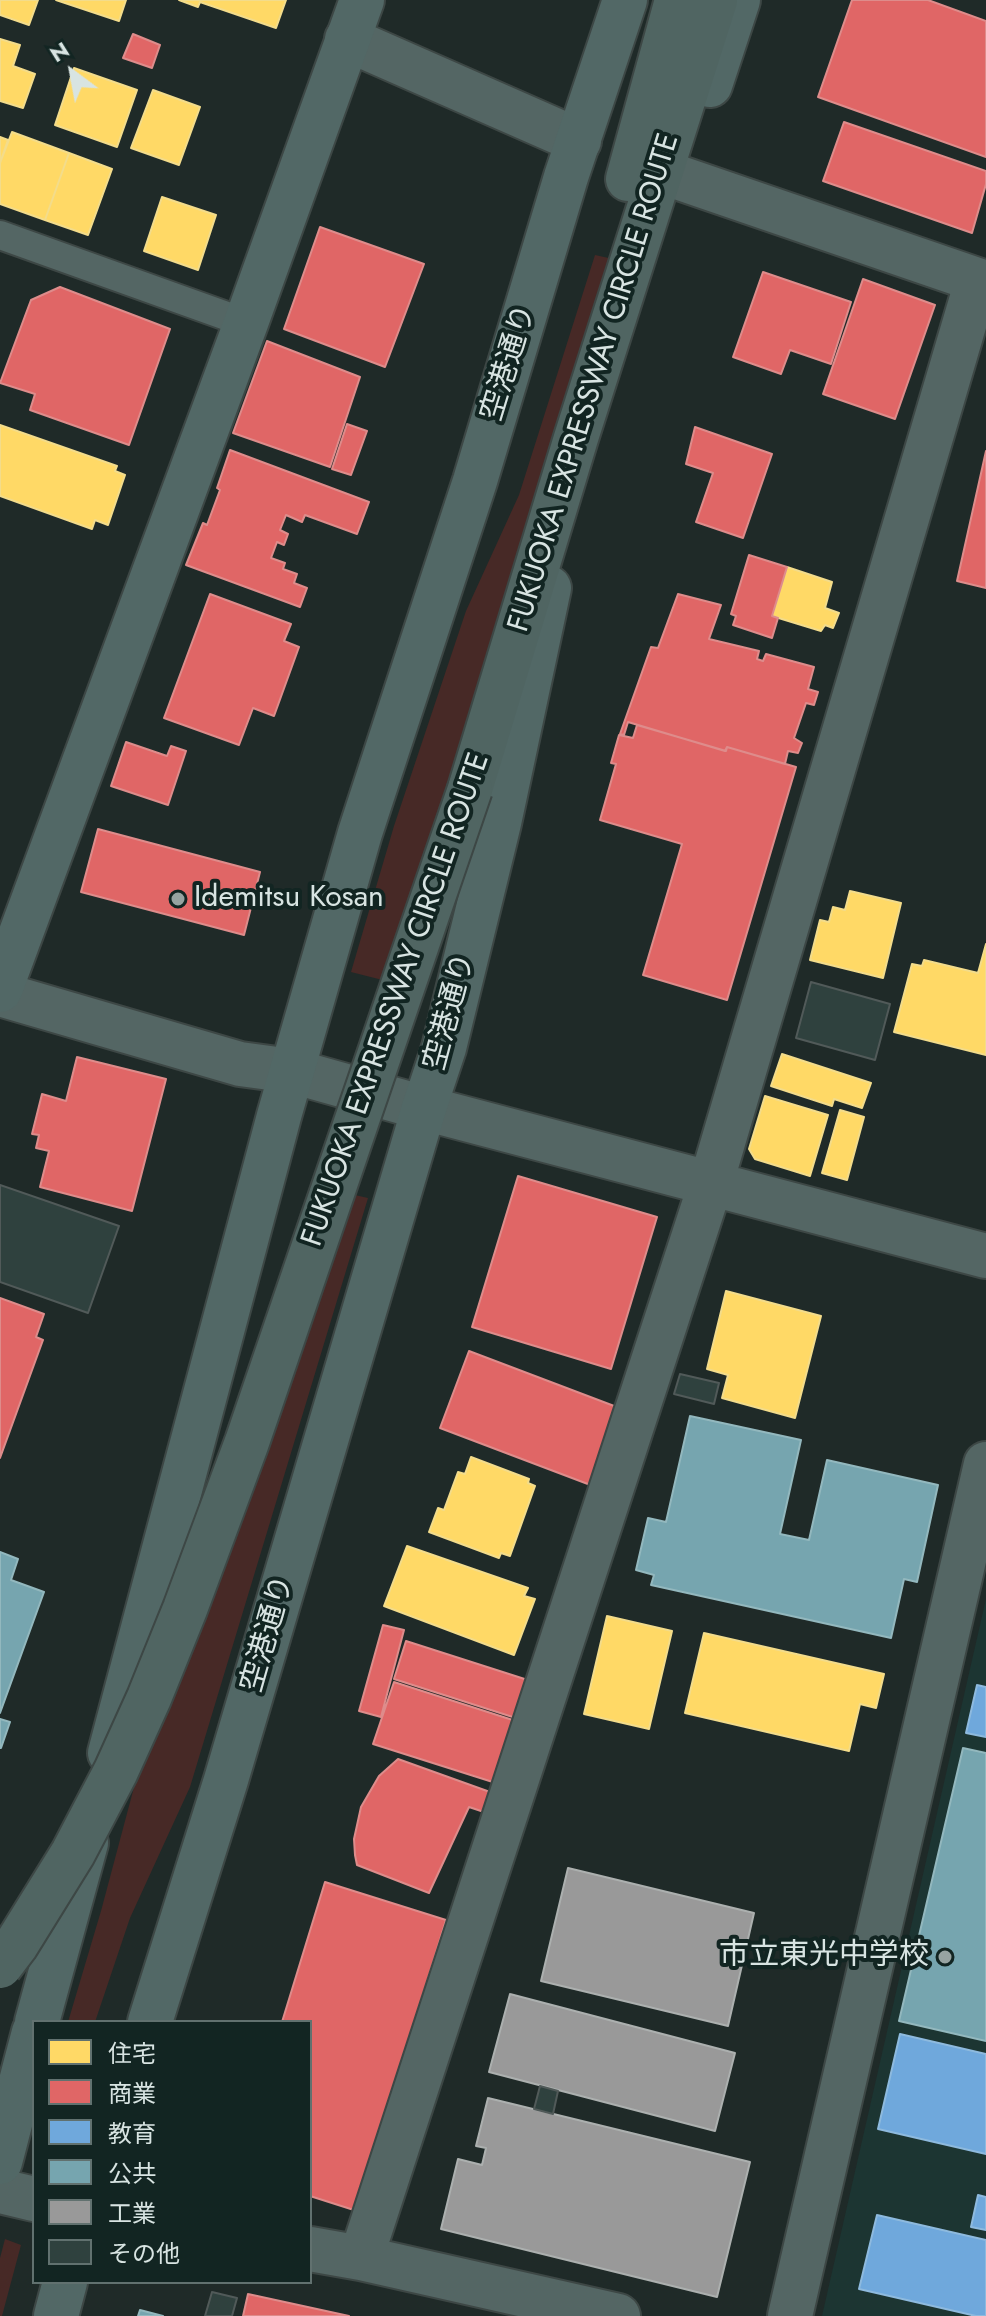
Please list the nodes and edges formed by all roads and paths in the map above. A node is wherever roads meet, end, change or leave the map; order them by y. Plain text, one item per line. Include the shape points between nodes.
1 (625, 0) edge
2 (677, 0) edge
3 (686, 0) edge
4 (707, 0) edge
5 (715, 0) edge
6 (738, 0) edge
7 (354, 19) edge
8 (579, 141) junction
9 (674, 176) junction
10 (0, 235) edge
11 (982, 282) edge
12 (246, 323) junction
13 (465, 788) junction
14 (0, 992) edge
15 (292, 1071) junction
16 (424, 1108) junction
17 (711, 1183) junction
18 (986, 1256) edge
19 (986, 1464) edge
20 (0, 1952) edge
21 (0, 1966) edge
22 (38, 2020) edge
23 (151, 2020) edge
24 (32, 2040) edge
25 (0, 2162) edge
26 (0, 2191) edge
27 (32, 2199) edge
28 (312, 2249) edge
29 (361, 2258) junction
30 (64, 2284) edge
31 (56, 2316) edge
32 (618, 2316) edge
33 (790, 2316) edge

1 - 8 street, 空港通り
2 - 13 highway
3 - 13 highway
4 - 13 highway, FUKUOKA EXPRESSWAY CIRCLE ROUTE
5 - 13 highway, FUKUOKA EXPRESSWAY CIRCLE ROUTE
6 - 9 street, 空港通り via 693,137
7 - 8 street
7 - 12 street
8 - 15 street, 空港通り via 360,833
9 - 11 street
9 - 16 street, 空港通り via 548,590 499,823 444,1048
10 - 12 lane
11 - 17 street
12 - 14 street
13 - 20 highway, FUKUOKA EXPRESSWAY CIRCLE ROUTE, bridge via 180,1607 110,1768
13 - 21 highway, FUKUOKA EXPRESSWAY CIRCLE ROUTE, bridge via 247,1442 185,1609 116,1771 73,1853
14 - 15 street via 240,1064
15 - 16 street
15 - 22 street, 空港通り
16 - 17 street
16 - 23 street, 空港通り
17 - 18 street
17 - 29 street
19 - 33 street
24 - 25 street
26 - 27 street
28 - 29 street
29 - 32 street
30 - 31 street

